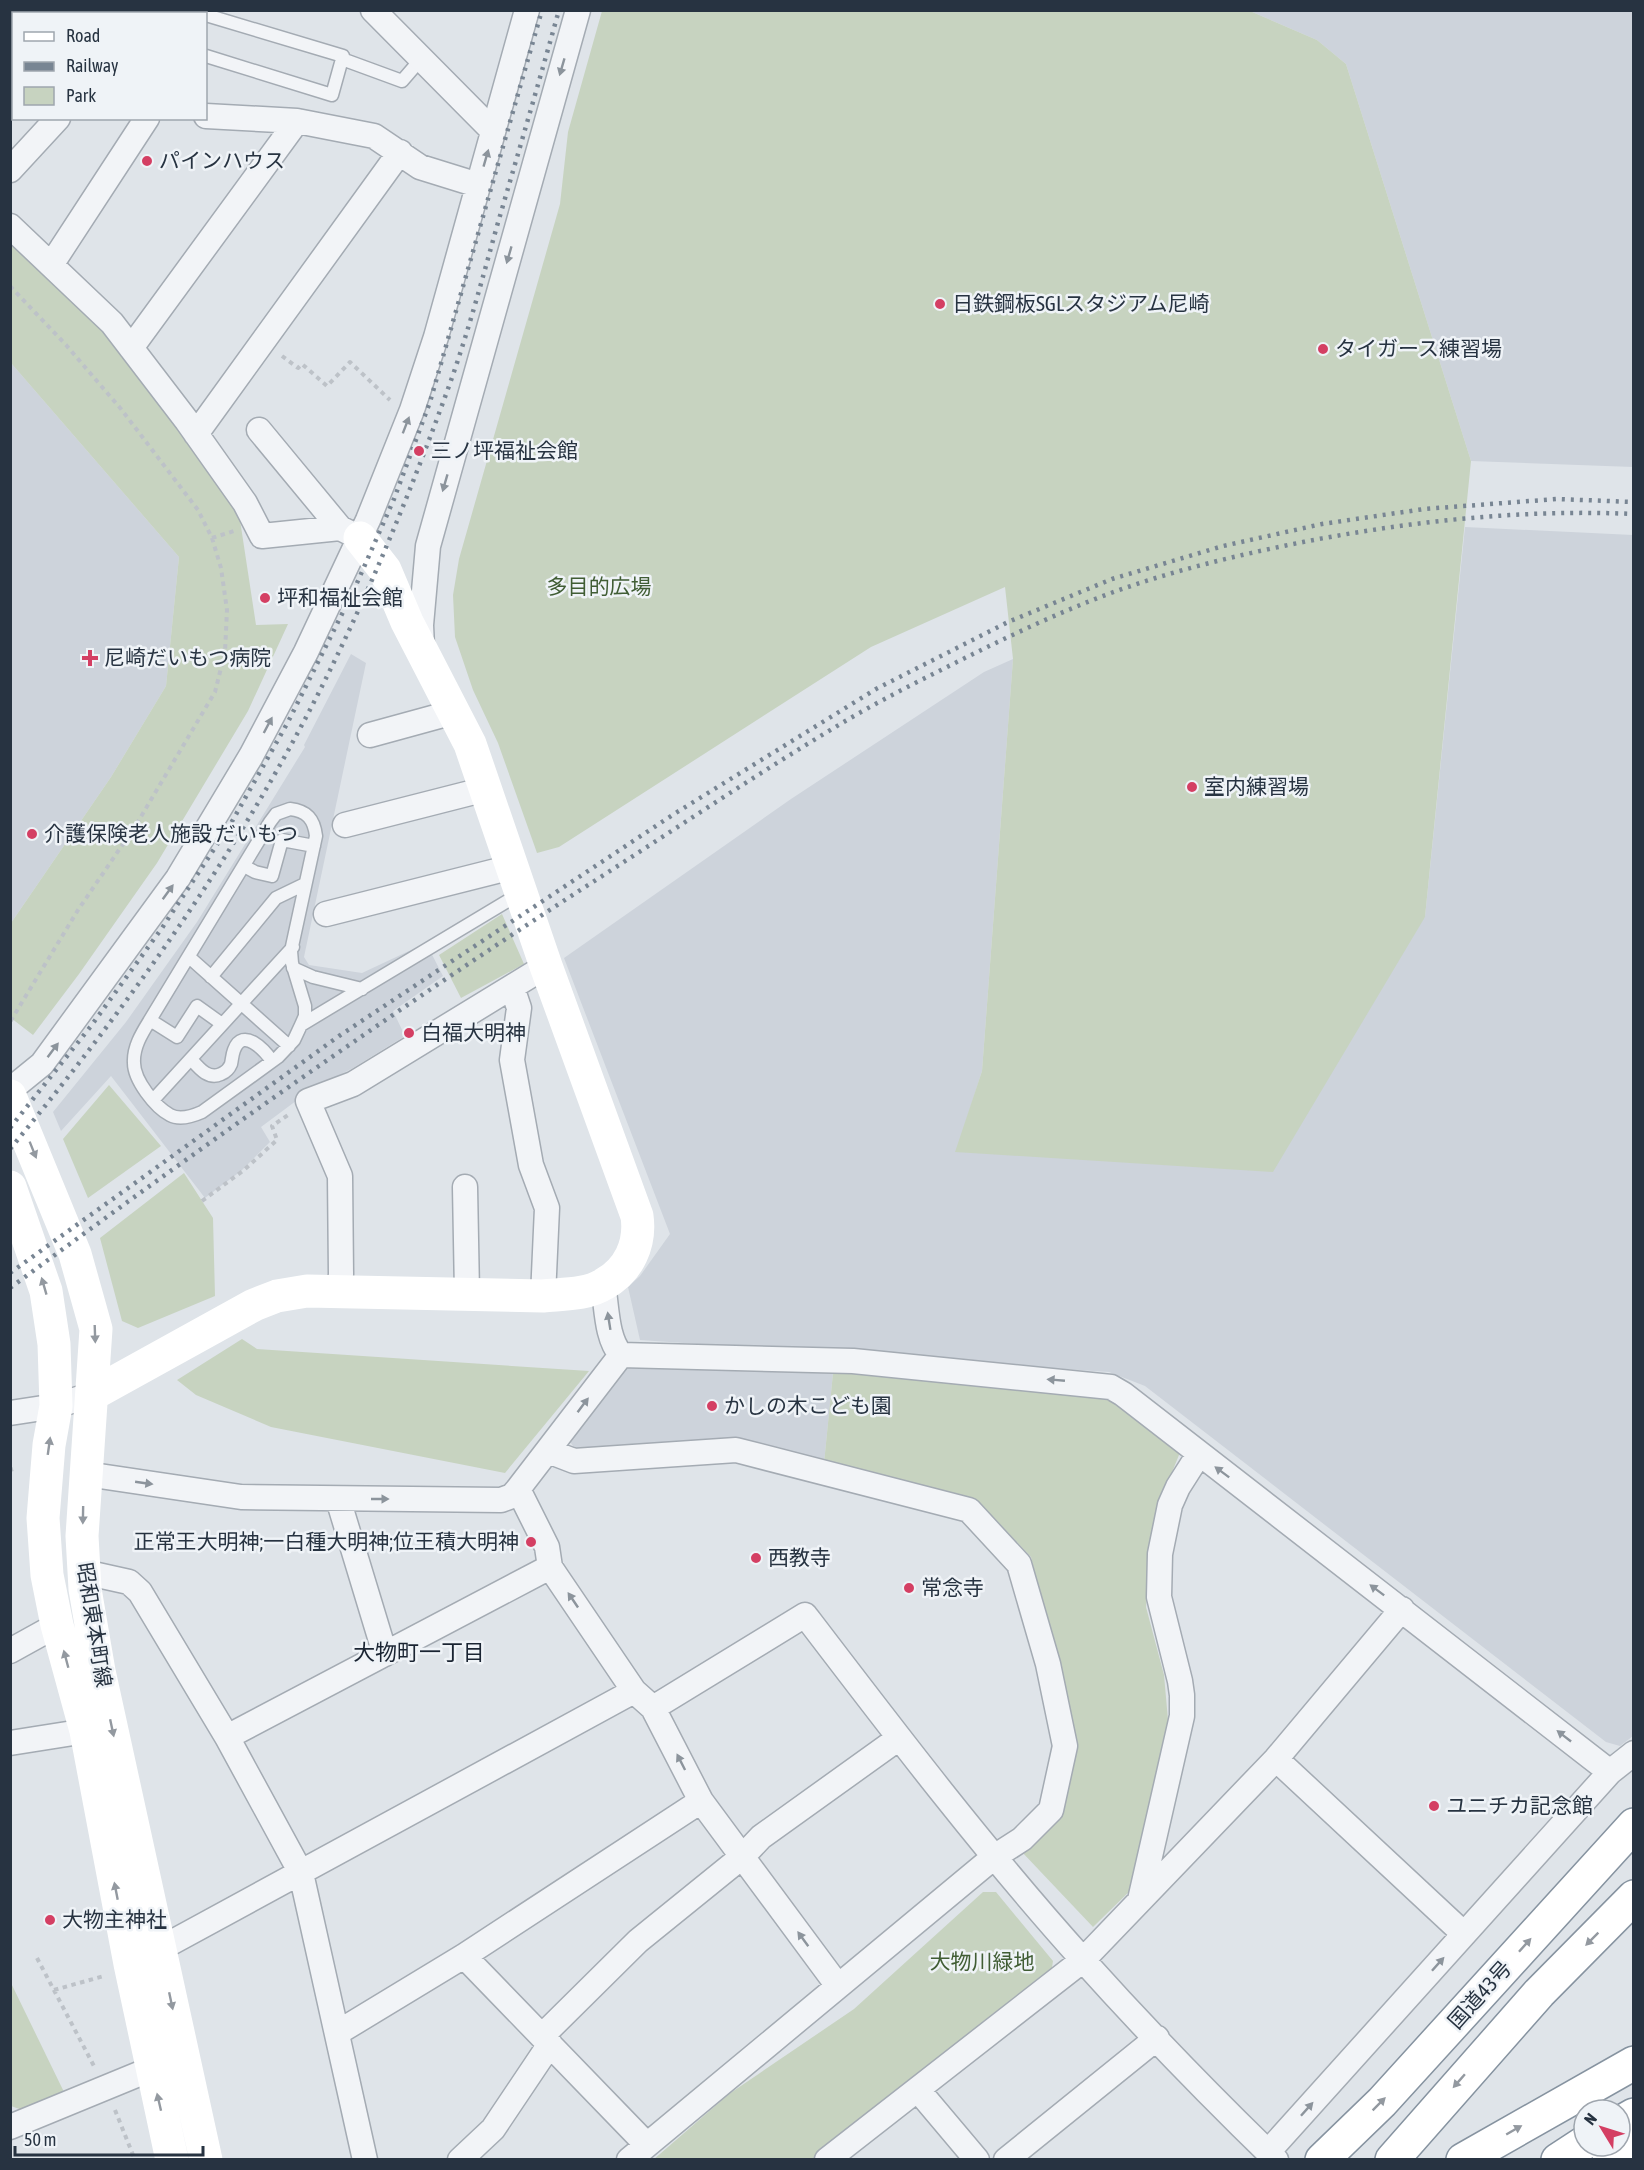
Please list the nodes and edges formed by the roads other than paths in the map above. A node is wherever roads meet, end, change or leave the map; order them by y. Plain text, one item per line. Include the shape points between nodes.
1 (373, 10) edge
2 (527, 10) edge
3 (578, 10) edge
4 (207, 15) edge
5 (207, 56) edge
6 (342, 59) junction
7 (421, 59) junction
8 (207, 116) edge
9 (56, 120) edge
10 (146, 120) edge
11 (297, 121) junction
12 (493, 131) junction
13 (400, 152) junction
14 (10, 170) edge
15 (478, 185) junction
16 (10, 226) edge
17 (51, 265) junction
18 (131, 348) junction
19 (259, 430) dead end
20 (196, 434) junction
21 (350, 533) junction
22 (422, 651) junction
23 (454, 712) junction
24 (370, 735) dead end
25 (486, 789) junction
26 (345, 825) dead end
27 (314, 846) junction
28 (244, 866) junction
29 (517, 880) junction
30 (305, 884) junction
31 (326, 914) dead end
32 (292, 947) junction
33 (189, 957) junction
34 (546, 966) junction
35 (293, 968) junction
36 (211, 977) junction
37 (512, 987) junction
38 (362, 989) junction
39 (241, 1004) junction
40 (150, 1020) junction
41 (222, 1024) junction
42 (301, 1025) junction
43 (289, 1046) junction
44 (191, 1059) junction
45 (272, 1061) junction
46 (10, 1090) edge
47 (10, 1096) edge
48 (154, 1099) junction
49 (465, 1186) dead end
50 (10, 1187) edge
51 (603, 1285) junction
52 (339, 1292) junction
53 (467, 1293) junction
54 (543, 1296) junction
55 (621, 1355) junction
56 (93, 1394) junction
57 (56, 1406) junction
58 (10, 1413) edge
59 (548, 1451) junction
60 (1200, 1454) junction
61 (86, 1474) junction
62 (518, 1489) junction
63 (338, 1499) junction
64 (550, 1567) junction
65 (84, 1572) junction
66 (1402, 1609) junction
67 (57, 1625) junction
68 (10, 1651) edge
69 (385, 1654) junction
70 (634, 1691) junction
71 (653, 1708) junction
72 (86, 1731) junction
73 (227, 1737) junction
74 (899, 1738) junction
75 (10, 1743) edge
76 (1634, 1753) edge
77 (1276, 1759) junction
78 (1610, 1772) junction
79 (701, 1801) junction
80 (1634, 1826) edge
81 (743, 1856) junction
82 (994, 1857) junction
83 (301, 1873) junction
84 (1634, 1898) edge
85 (1139, 1901) junction
86 (1464, 1934) junction
87 (160, 1950) junction
88 (464, 1956) junction
89 (1083, 1960) junction
90 (119, 1970) junction
91 (838, 1986) junction
92 (338, 2033) junction
93 (1157, 2038) junction
94 (546, 2040) junction
95 (1634, 2063) edge
96 (151, 2069) junction
97 (918, 2090) junction
98 (10, 2127) edge
99 (1634, 2146) edge
100 (1572, 2151) edge
101 (638, 2152) edge
102 (1272, 2156) edge
103 (172, 2160) edge
104 (206, 2160) edge
105 (365, 2160) edge
106 (460, 2160) edge
107 (827, 2160) edge
108 (978, 2160) edge
109 (1006, 2160) edge
110 (1322, 2160) edge
111 (1392, 2160) edge
112 (1463, 2160) edge
113 (1558, 2160) edge
114 (1609, 2160) edge

1 - 7 street
2 - 12 street
3 -> 22 street via 428,546
4 - 6 lane via 343,56
5 - 6 lane via 332,95
6 - 7 lane via 402,81
7 - 12 street
8 - 11 street
9 - 14 street
10 - 17 street
11 - 13 street via 374,136
11 - 18 street
15 -> 12 street
13 - 15 street via 420,167
13 - 20 street
21 -> 15 street via 412,410
16 - 17 street
17 - 18 street via 112,323
18 - 20 street
19 - 21 street
20 - 21 street via 245,503 262,536
21 - 22 main road via 385,570
46 -> 21 street via 42,1064 178,879 251,756 306,652
22 - 23 main road
23 - 24 street
23 - 25 main road
25 - 26 street
25 - 29 main road
27 - 28 lane via 282,840 272,876
27 - 28 lane via 315,824 307,814 290,809 276,814
27 - 30 lane
28 - 33 lane
29 - 31 street
29 - 34 main road
29 - 38 lane
30 - 32 lane
30 - 36 lane via 276,898
32 - 35 lane
32 - 39 lane
33 - 36 lane
33 - 40 lane
34 - 37 street
34 - 51 main road via 637,1216 638,1243 629,1259
35 - 38 lane
35 - 42 lane via 305,1006
36 - 39 lane
37 - 52 street via 352,1084 308,1101 340,1176
37 - 54 street via 519,1008 512,1060 531,1165 547,1208
38 - 42 lane
39 - 41 lane
39 - 43 lane
40 - 41 lane via 177,1037 197,1006
40 - 48 lane via 137,1044 133,1062 139,1083
41 - 44 lane
42 - 43 lane
43 - 45 lane
44 - 45 lane via 208,1075 215,1076 230,1067 237,1045 252,1041
44 - 48 lane
45 - 48 lane via 194,1116 172,1116
47 -> 56 main road, 昭和東本町線 via 75,1254 96,1329
49 - 53 street
57 -> 50 main road, 昭和東本町線 via 54,1344 46,1291
51 - 54 main road
55 -> 51 street via 611,1337
52 - 53 main road
52 - 56 main road via 277,1296 254,1305
53 - 54 main road
59 -> 55 street
60 -> 55 street via 1123,1394 1095,1384 853,1361
56 - 57 street
56 - 61 main road, 昭和東本町線
57 - 58 street
67 -> 57 main road, 昭和東本町線 via 47,1575 43,1518
59 - 62 street
59 - 82 street via 574,1461 736,1450 969,1510 1019,1564 1048,1664 1065,1746 1051,1809 1022,1839
66 -> 60 street
60 - 85 street via 1178,1487 1165,1522 1160,1554 1159,1597 1180,1681 1182,1716
61 -> 63 street via 241,1497
61 -> 65 main road, 昭和東本町線
63 -> 62 street via 501,1500
62 - 64 street via 547,1547
63 - 69 street
64 - 69 street
70 -> 64 street
65 - 73 street via 123,1580 136,1588
65 -> 87 main road, 昭和東本町線 via 99,1671
66 - 77 street
78 -> 66 street
67 - 68 street
72 -> 67 main road, 昭和東本町線
69 - 73 street
70 - 71 street
70 - 83 street
71 - 74 street via 805,1616
79 -> 71 street
72 - 75 street
90 -> 72 main road, 昭和東本町線
73 - 83 street
74 - 81 street via 761,1837
74 - 82 street
76 - 78 street
77 - 85 street
77 - 86 street
78 - 86 street
79 - 81 street
79 - 88 street
110 -> 80 main road, 国道43号 via 1382,2102
91 -> 81 street
81 - 94 street via 638,1941
82 - 89 street
82 - 91 street
83 - 87 street
83 - 92 street
84 -> 111 main road, 国道43号 via 1539,1993
85 - 89 street
102 -> 86 street
87 - 90 street
87 -> 104 main road, 昭和東本町線
88 - 92 street
88 - 94 street
89 - 93 street
89 - 97 street
90 - 96 main road, 昭和東本町線
91 - 101 street
92 - 105 street
93 - 102 street
93 - 109 street
94 - 101 street
94 - 106 street via 494,2129
112 -> 95 main road
96 - 98 street
103 -> 96 main road, 昭和東本町線
97 - 107 street
97 - 108 street
99 - 114 main road
100 - 113 main road

